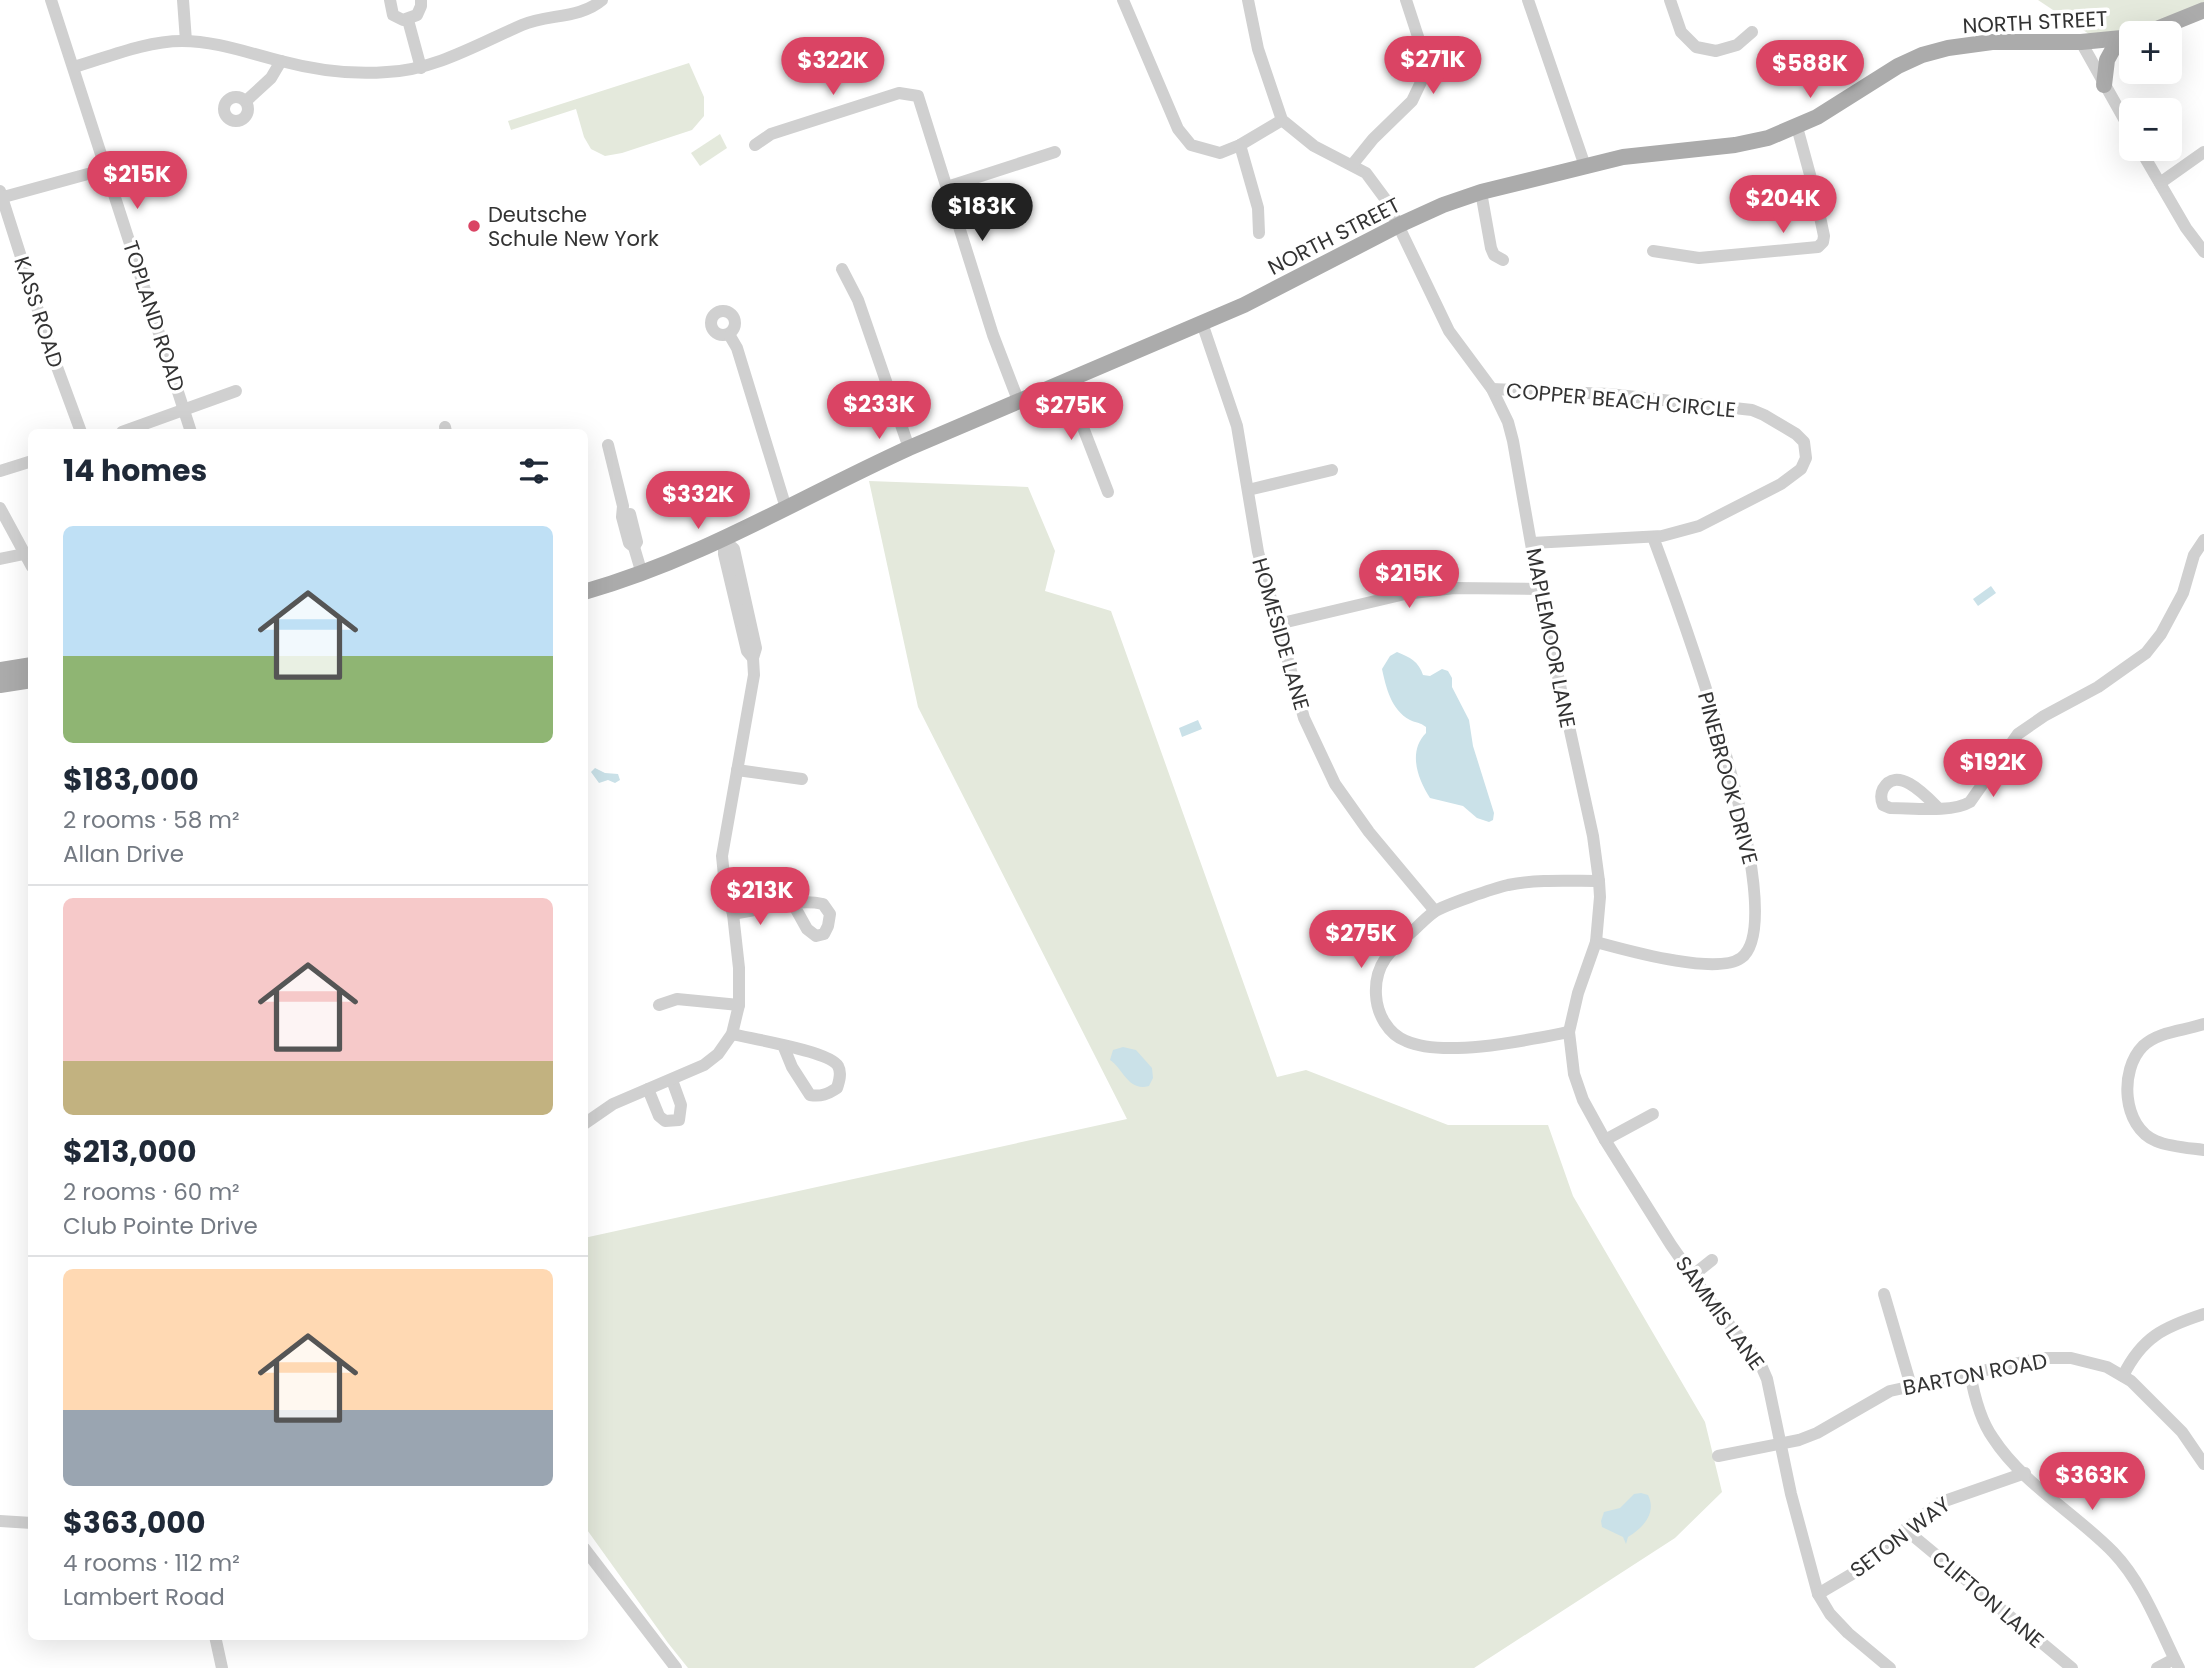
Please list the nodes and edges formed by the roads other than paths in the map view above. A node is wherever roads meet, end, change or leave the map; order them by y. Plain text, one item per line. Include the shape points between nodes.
1 (51, 0) edge
2 (183, 0) edge
3 (390, 0) edge
4 (421, 0) edge
5 (602, 0) edge
6 (1123, 0) edge
7 (1248, 0) edge
8 (1406, 0) edge
9 (1528, 0) edge
10 (1670, 0) edge
11 (2204, 10) edge
12 (408, 20) junction
13 (2177, 21) edge
14 (1752, 32) dead end
15 (2119, 39) edge
16 (186, 41) junction
17 (2081, 42) junction
18 (2119, 45) edge
19 (281, 61) junction
20 (74, 67) junction
21 (421, 68) junction
22 (2104, 85) junction
23 (246, 101) dead end
24 (2119, 111) edge
25 (1282, 120) junction
26 (1797, 127) junction
27 (755, 145) dead end
28 (1240, 145) junction
29 (1055, 152) dead end
30 (2204, 152) edge
31 (2147, 161) edge
32 (1352, 165) junction
33 (1584, 166) junction
34 (106, 169) junction
35 (2160, 183) junction
36 (947, 187) junction
37 (1482, 192) junction
38 (1, 195) edge
39 (1399, 225) junction
40 (1259, 233) dead end
41 (1653, 251) dead end
42 (2204, 252) edge
43 (1503, 260) dead end
44 (842, 269) dead end
45 (1202, 323) junction
46 (730, 335) dead end
47 (1065, 381) junction
48 (1492, 389) junction
49 (236, 391) dead end
50 (1017, 400) junction
51 (184, 410) junction
52 (80, 429) edge
53 (130, 429) edge
54 (190, 429) edge
55 (608, 446) dead end
56 (909, 448) junction
57 (28, 462) edge
58 (1332, 470) dead end
59 (0, 471) edge
60 (1248, 490) junction
61 (1108, 492) dead end
62 (0, 508) edge
63 (786, 508) junction
64 (1653, 537) junction
65 (724, 540) junction
66 (2204, 540) edge
67 (1532, 543) junction
68 (24, 554) junction
69 (0, 559) edge
70 (28, 560) edge
71 (642, 574) junction
72 (1539, 589) junction
73 (588, 591) edge
74 (1278, 624) junction
75 (28, 666) edge
76 (0, 670) edge
77 (28, 681) edge
78 (0, 685) edge
79 (737, 770) junction
80 (802, 779) dead end
81 (1938, 808) junction
82 (1598, 881) junction
83 (792, 902) dead end
84 (1435, 911) junction
85 (733, 914) junction
86 (1596, 942) junction
87 (659, 1005) dead end
88 (738, 1005) junction
89 (2204, 1024) edge
90 (1569, 1032) junction
91 (732, 1034) junction
92 (783, 1045) junction
93 (1574, 1074) joint
94 (672, 1080) junction
95 (648, 1089) junction
96 (1653, 1114) dead end
97 (588, 1121) edge
98 (1605, 1140) junction
99 (2204, 1150) edge
100 (1712, 1260) dead end
101 (1692, 1276) junction
102 (1884, 1294) dead end
103 (2204, 1314) edge
104 (1970, 1373) junction
105 (2123, 1376) junction
106 (1911, 1385) junction
107 (1781, 1445) junction
108 (1718, 1456) dead end
109 (2204, 1464) edge
110 (2025, 1473) junction
111 (0, 1521) edge
112 (28, 1523) edge
113 (1906, 1530) junction
114 (588, 1553) edge
115 (1818, 1594) junction
116 (216, 1640) edge
117 (2177, 1663) edge
118 (222, 1668) edge
119 (676, 1668) edge
120 (1890, 1668) edge
121 (2072, 1668) edge
122 (2157, 1668) edge

1 - 20 street, TOPLAND ROAD
2 - 16 street
3 - 12 street via 393,15
4 - 12 street via 420,11
5 - 21 street via 572,15 522,25
6 - 28 street via 1178,129 1191,145 1220,153
7 - 25 street via 1258,49
8 - 32 street via 1423,52 1422,80 1412,101
9 - 33 street
10 - 14 street via 1681,32 1696,47 1716,51 1737,45
11 - 13 main road
12 - 21 street
15 - 17 main road, NORTH STREET
16 - 19 street via 228,46
16 - 20 street via 158,43
17 - 22 street
17 - 26 main road, NORTH STREET via 1992,41 1922,55
18 - 22 main road via 2107,60
19 - 21 street via 361,73
19 - 23 street via 271,78
20 - 34 street, TOPLAND ROAD
22 - 24 street
25 - 28 street
25 - 32 street, MAPLEMOOR LANE via 1314,146
26 - 33 main road, NORTH STREET via 1735,145 1623,157
26 - 41 street via 1824,242 1818,247 1699,258
27 - 36 street via 771,134 899,93 918,96
28 - 40 street via 1258,208
29 - 36 street
30 - 35 street
31 - 35 street
32 - 39 street, MAPLEMOOR LANE via 1366,173
33 - 37 main road, NORTH STREET
34 - 38 street
34 - 51 street, TOPLAND ROAD
35 - 42 street
36 - 50 street
37 - 39 main road, NORTH STREET
37 - 43 street via 1491,248
38 - 52 street, KASS ROAD
39 - 45 main road, NORTH STREET
39 - 48 street, MAPLEMOOR LANE via 1449,331
44 - 56 street via 858,300
45 - 47 main road, NORTH STREET
45 - 60 street, HOMESIDE LANE via 1237,426
46 - 63 street
47 - 50 main road, NORTH STREET
47 - 61 street
48 - 64 street, COPPER BEACH CIRCLE via 1609,394 1752,410 1804,442 1806,458 1801,469 1782,484 1699,526
48 - 67 street, MAPLEMOOR LANE via 1513,441
49 - 51 street
50 - 56 main road, NORTH STREET
51 - 53 street
51 - 54 street, TOPLAND ROAD
55 - 71 street via 623,506 630,514
56 - 63 main road, NORTH STREET
57 - 59 street
58 - 60 street
60 - 74 street, HOMESIDE LANE via 1258,552
62 - 68 street
63 - 65 main road, NORTH STREET
64 - 67 street, COPPER BEACH CIRCLE
64 - 86 street, PINEBROOK DRIVE via 1721,735 1748,842 1754,879 1754,932 1746,954 1729,963 1672,961
65 - 71 main road, NORTH STREET
65 - 79 street via 734,550 756,649
66 - 81 street via 2194,555 2183,593 2146,653 2018,734 1970,802
67 - 72 street, MAPLEMOOR LANE
68 - 69 street
68 - 70 street
71 - 73 main road, NORTH STREET
72 - 74 street via 1454,588 1405,594
72 - 82 street, MAPLEMOOR LANE via 1593,836
74 - 84 street, HOMESIDE LANE via 1304,718 1335,784
75 - 76 main road
77 - 78 main road
79 - 80 street
79 - 85 street via 722,856
81 - 81 street via 1908,783 1894,781 1884,788 1881,800 1890,808
82 - 84 street via 1508,885
82 - 86 street, MAPLEMOOR LANE
83 - 85 street
84 - 90 street via 1389,952 1378,971 1376,1001 1397,1036 1434,1047 1483,1046
85 - 88 street
86 - 90 street, MAPLEMOOR LANE via 1577,993
87 - 88 street via 677,999
88 - 91 street
89 - 99 street via 2161,1035 2142,1047 2133,1061 2128,1089 2131,1110 2144,1133 2154,1141
90 - 93 street, MAPLEMOOR LANE
91 - 92 street
91 - 94 street via 704,1065
92 - 92 street via 828,1057 839,1067 837,1088 818,1097 810,1095
93 - 98 street, SAMMIS LANE
94 - 95 street
94 - 95 street via 681,1105 679,1119 665,1121 659,1116
95 - 97 street
96 - 98 street
98 - 101 street, SAMMIS LANE
100 - 101 street
101 - 107 street, SAMMIS LANE via 1760,1363
102 - 106 street
103 - 105 street via 2152,1336
104 - 105 street, BARTON ROAD via 2041,1358 2071,1358 2095,1362
104 - 106 street, BARTON ROAD
104 - 110 street via 1992,1438
105 - 109 street, BARTON ROAD via 2182,1432
106 - 107 street, BARTON ROAD via 1879,1395 1817,1433
107 - 108 street, BARTON ROAD
107 - 115 street, SAMMIS LANE
110 - 113 street, SETON WAY via 1940,1503
110 - 117 street via 2120,1561
111 - 112 street
113 - 115 street, SETON WAY via 1852,1574
113 - 121 street, CLIFTON LANE
114 - 119 street
115 - 120 street, SAMMIS LANE via 1848,1633
116 - 118 street
117 - 122 street

